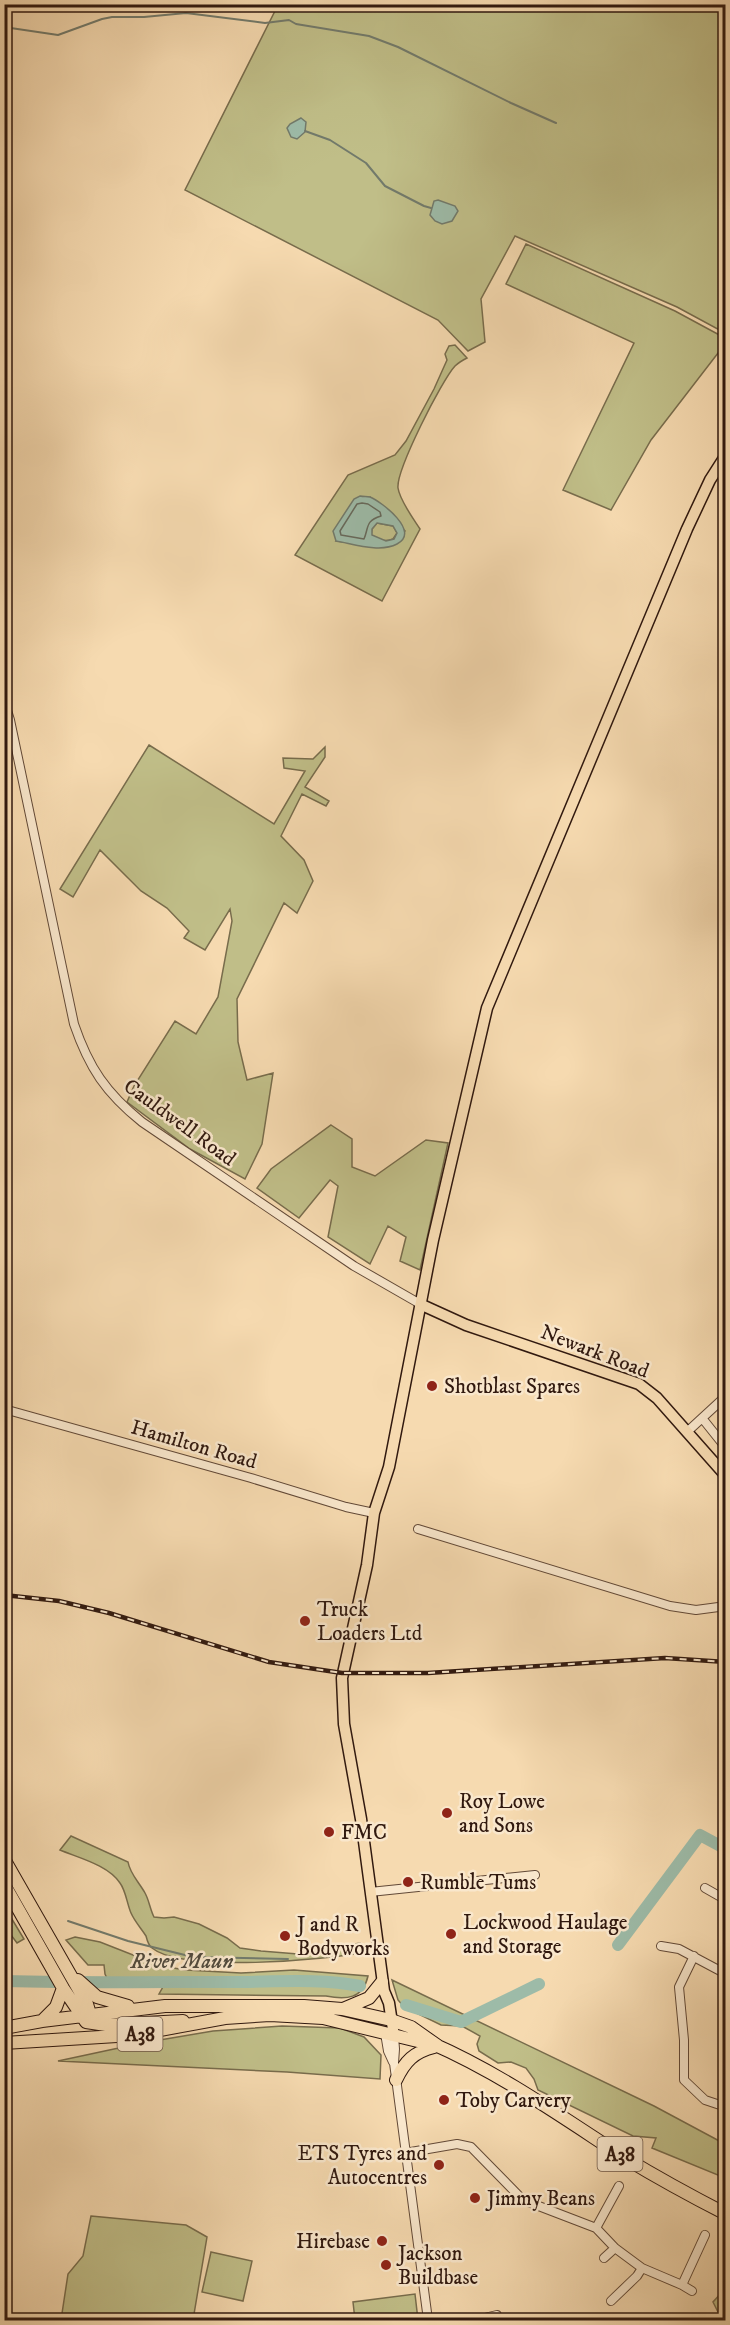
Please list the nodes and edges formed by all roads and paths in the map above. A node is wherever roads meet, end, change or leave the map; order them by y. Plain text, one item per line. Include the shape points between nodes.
1 (726, 455) edge
2 (4, 701) edge
3 (422, 1305) junction
4 (726, 1396) edge
5 (4, 1409) edge
6 (702, 1418) junction
7 (688, 1431) junction
8 (726, 1448) edge
9 (726, 1476) edge
10 (374, 1513) junction
11 (418, 1529) dead end
12 (726, 1606) edge
13 (4, 1859) edge
14 (535, 1875) dead end
15 (4, 1884) edge
16 (717, 1884) dead end
17 (370, 1892) junction
18 (726, 1900) edge
19 (661, 1946) dead end
20 (694, 1956) junction
21 (726, 1974) edge
22 (383, 1986) junction
23 (64, 1991) junction
24 (86, 1993) junction
25 (141, 2008) junction
26 (342, 2009) junction
27 (86, 2018) junction
28 (42, 2021) junction
29 (208, 2021) junction
30 (388, 2027) junction
31 (4, 2028) edge
32 (70, 2039) junction
33 (4, 2043) edge
34 (438, 2046) junction
35 (396, 2080) junction
36 (726, 2107) edge
37 (405, 2153) junction
38 (619, 2186) dead end
39 (726, 2214) edge
40 (596, 2228) junction
41 (705, 2235) dead end
42 (615, 2248) junction
43 (604, 2258) dead end
44 (642, 2268) junction
45 (682, 2284) junction
46 (692, 2291) dead end
47 (611, 2301) dead end
48 (498, 2318) edge
49 (428, 2320) edge
50 (476, 2320) edge

1 - 3 main road via 687,528 487,1008 433,1240
2 - 3 street, Cauldwell Road via 74,1024 84,1053 103,1085 142,1122 354,1266
3 - 7 main road, Newark Road via 466,1325 639,1384
3 - 10 main road via 389,1467
4 - 6 street
5 - 10 street, Hamilton Road
6 - 7 street
6 - 8 street
7 - 9 main road, Newark Road
10 - 17 main road via 367,1565 342,1678 344,1724
11 - 12 street via 670,1605 696,1610
13 - 24 highway via 69,1973
14 - 17 street
15 - 23 highway
16 - 18 street via 708,1890
17 - 22 main road
19 - 20 street via 679,1948
20 - 21 street
20 - 36 street via 679,1988 684,2080 705,2100
22 - 26 highway via 369,1998
22 - 30 main road via 389,2003
23 - 27 highway
23 - 28 highway via 56,2007
24 - 25 highway
24 - 27 highway
25 - 26 highway, A38 via 265,2005
25 - 27 highway, A38
26 - 30 highway, A38
27 - 28 highway, A38
27 - 29 highway via 106,2025
27 - 32 highway via 83,2031
28 - 31 highway, A38
29 - 30 highway, A38 via 296,2015
29 - 32 highway, A38 via 133,2035
30 - 34 highway, A38 via 411,2027
30 - 35 street via 388,2051
32 - 33 highway, A38
34 - 35 highway via 409,2058
34 - 39 highway, A38 via 518,2088 625,2158
35 - 37 street
37 - 40 street via 457,2144 471,2147 523,2200
37 - 49 street
38 - 40 street
40 - 42 street
41 - 45 street
42 - 43 street
42 - 44 street
44 - 45 street
44 - 47 street
45 - 46 street
48 - 50 street

